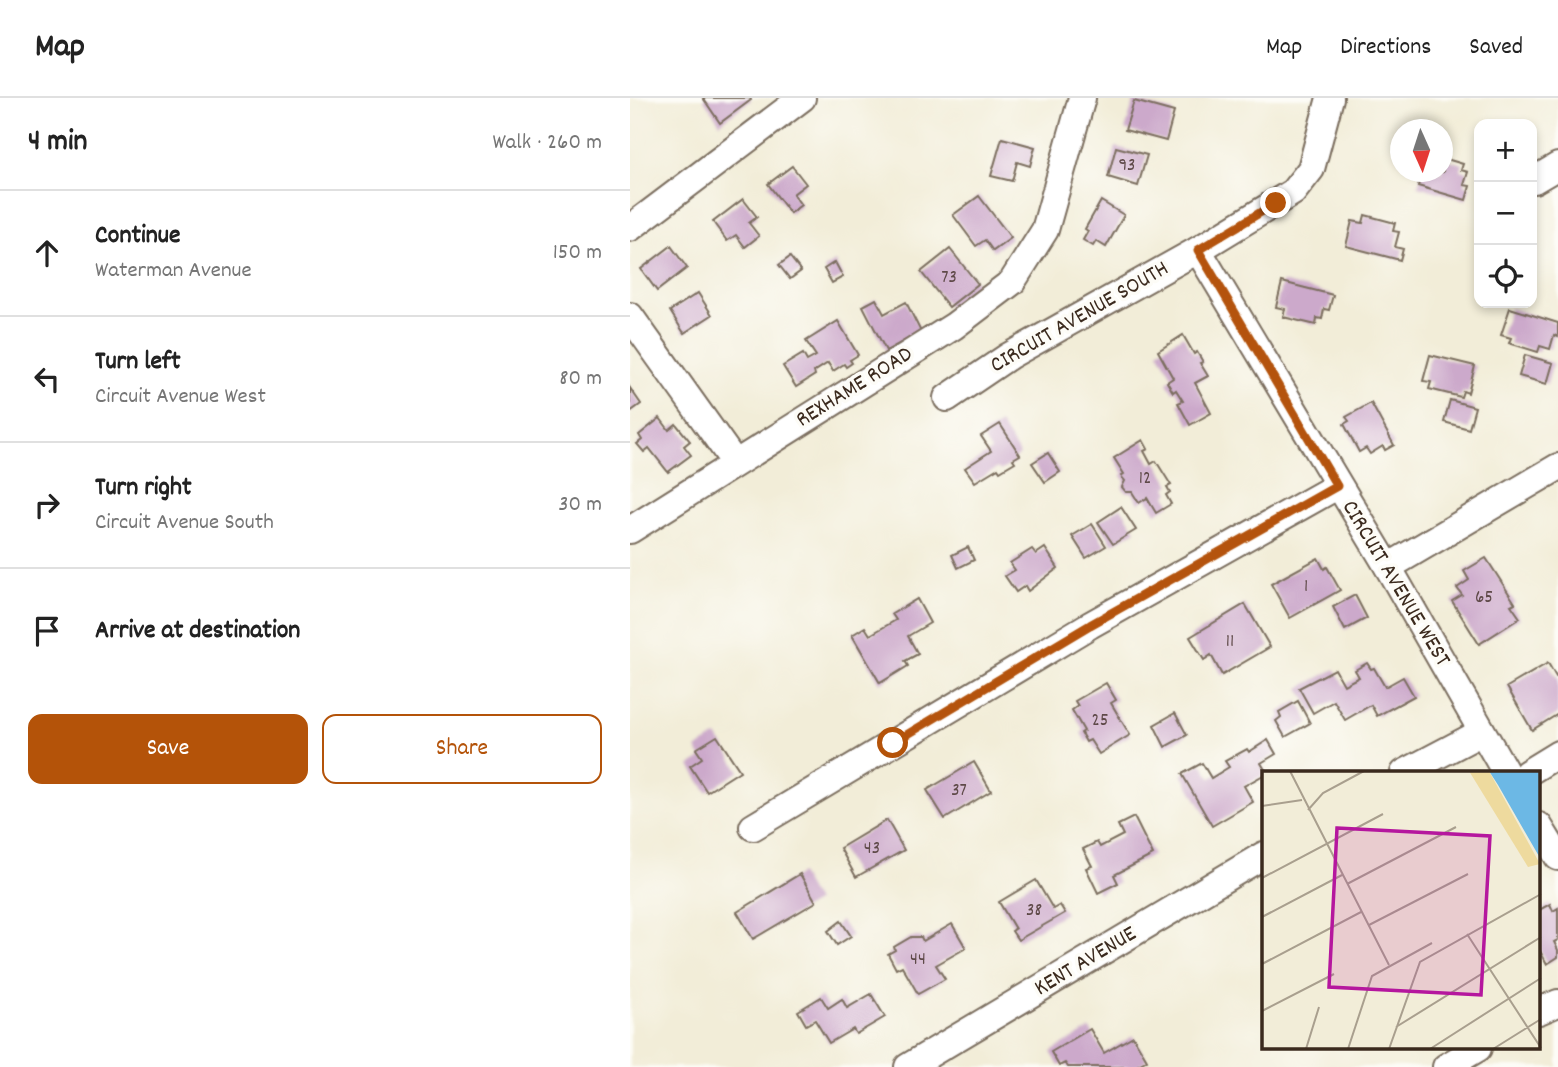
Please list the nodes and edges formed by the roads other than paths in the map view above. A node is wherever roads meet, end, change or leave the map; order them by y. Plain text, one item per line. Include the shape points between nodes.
1 (802, 98) edge
2 (1082, 98) edge
3 (1327, 111) edge
4 (1558, 166) edge
5 (1537, 178) edge
6 (630, 228) edge
7 (1198, 250) junction
8 (630, 316) edge
9 (947, 398) dead end
10 (735, 463) junction
11 (1558, 467) edge
12 (1337, 486) junction
13 (630, 530) edge
14 (1388, 567) junction
15 (1482, 732) junction
16 (1558, 754) edge
17 (1408, 771) edge
18 (1505, 771) edge
19 (1530, 771) edge
20 (753, 827) dead end
21 (1541, 829) edge
22 (1262, 856) edge
23 (1558, 857) edge
24 (1558, 1003) edge
25 (1541, 1010) edge
26 (1476, 1049) edge
27 (908, 1067) edge
28 (1446, 1067) edge

1 - 6 street
2 - 10 street, REXHAME ROAD via 1045,230 1012,282 954,326
3 - 7 street, CIRCUIT AVENUE SOUTH via 1311,169 1293,192
4 - 5 street
7 - 9 street, CIRCUIT AVENUE SOUTH via 1009,356
7 - 12 street, CIRCUIT AVENUE WEST
8 - 10 street
10 - 13 street, REXHAME ROAD
11 - 14 street
12 - 14 street, CIRCUIT AVENUE WEST
12 - 20 street via 1080,632
14 - 15 street, CIRCUIT AVENUE WEST
15 - 17 street
15 - 18 street, CIRCUIT AVENUE WEST
16 - 19 street
21 - 23 street
22 - 27 street, KENT AVENUE
24 - 25 street
26 - 28 street

